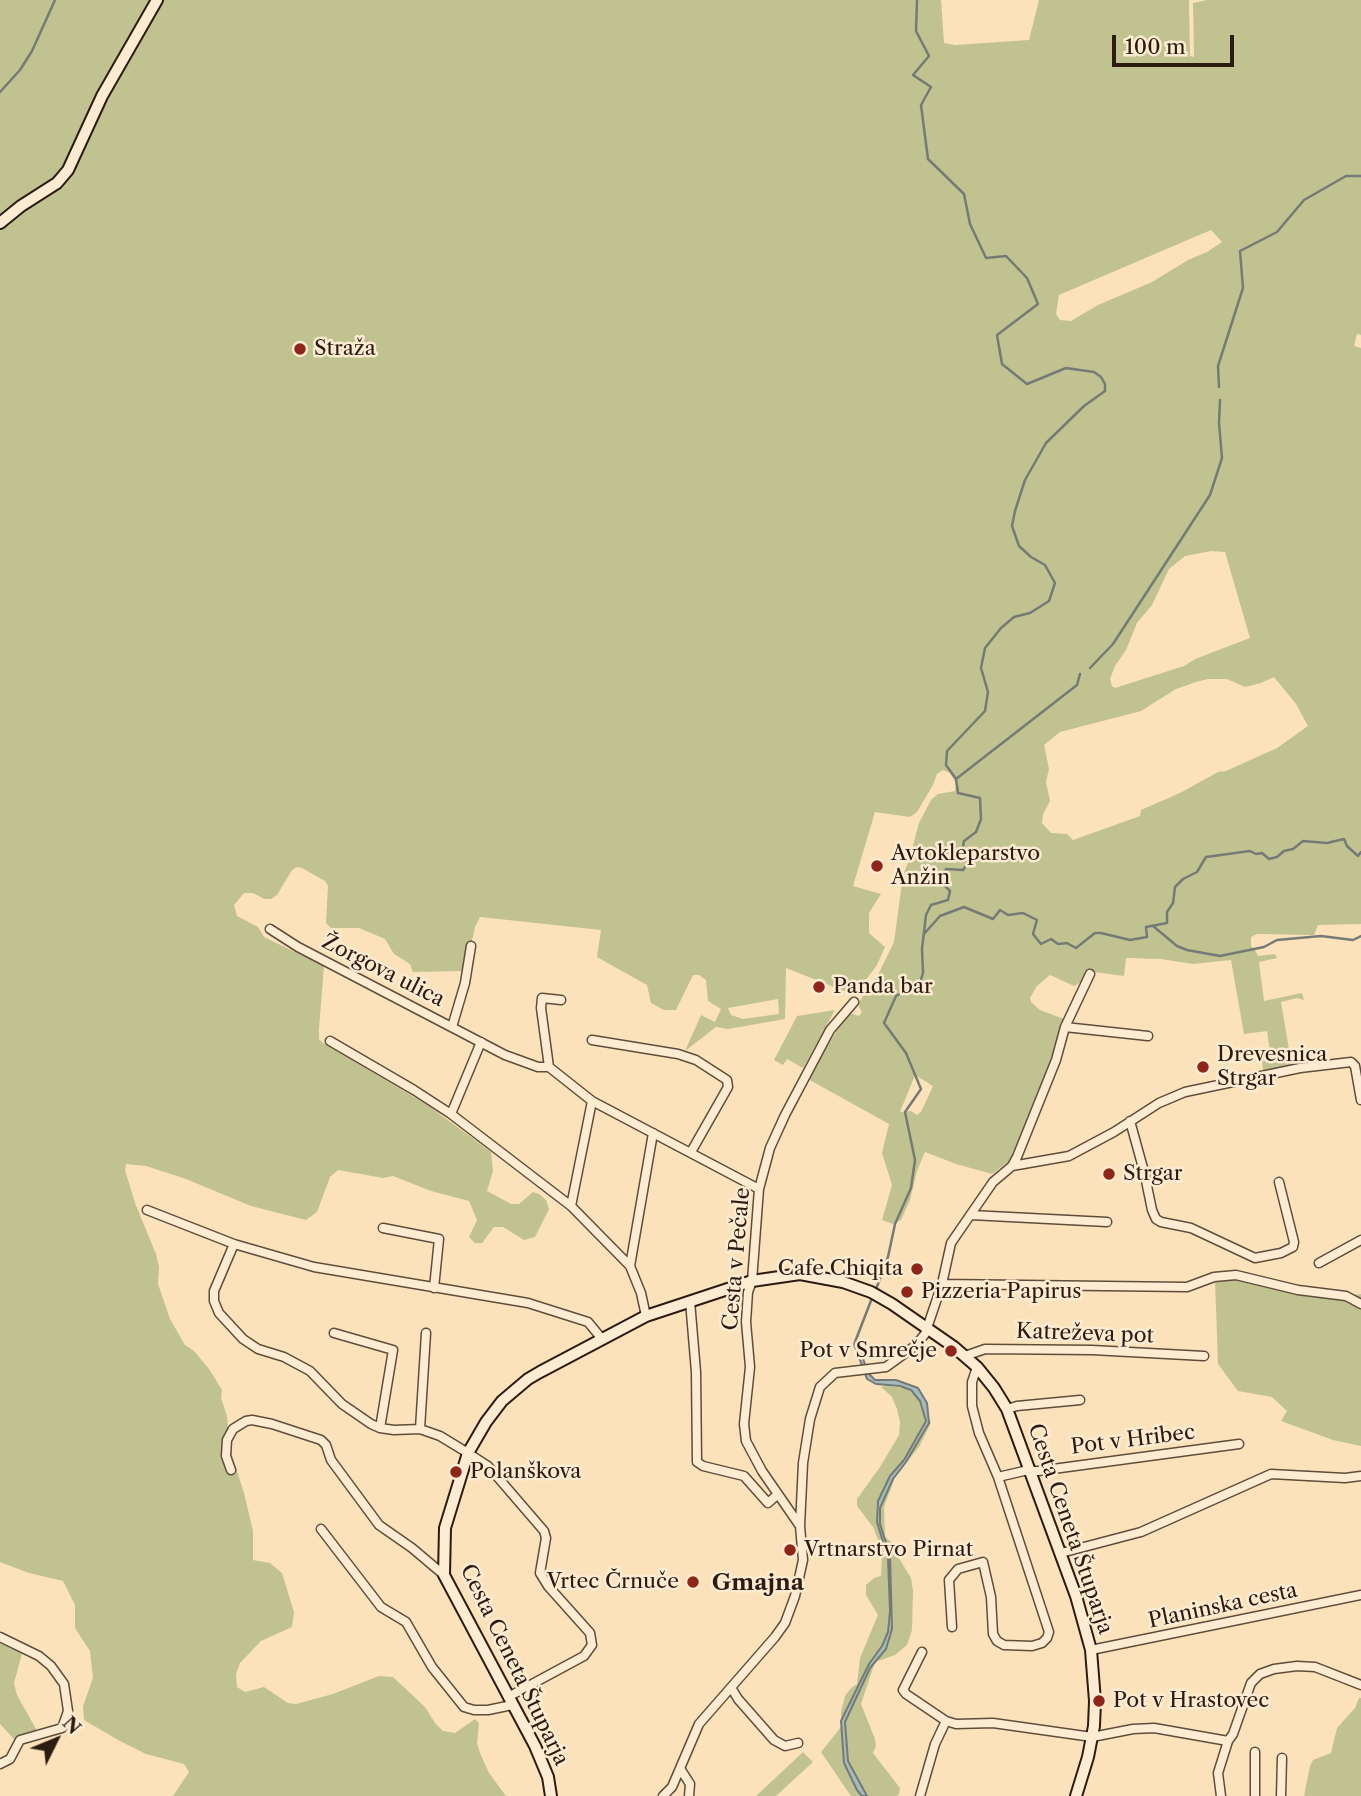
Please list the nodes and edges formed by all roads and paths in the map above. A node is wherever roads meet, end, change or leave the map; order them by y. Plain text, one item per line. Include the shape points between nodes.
1 (157, 0) edge
2 (0, 222) edge
3 (270, 929) dead end
4 (471, 946) dead end
5 (1090, 974) dead end
6 (561, 1000) dead end
7 (854, 1002) dead end
8 (452, 1027) junction
9 (1066, 1027) junction
10 (1148, 1036) dead end
11 (330, 1041) dead end
12 (592, 1041) dead end
13 (481, 1042) junction
14 (549, 1067) junction
15 (1361, 1100) edge
16 (593, 1101) junction
17 (451, 1114) junction
18 (1130, 1121) junction
19 (653, 1133) junction
20 (691, 1152) junction
21 (1012, 1166) junction
22 (1279, 1182) dead end
23 (760, 1189) junction
24 (571, 1206) junction
25 (147, 1210) dead end
26 (971, 1215) junction
27 (1107, 1222) dead end
28 (383, 1228) dead end
29 (1361, 1241) edge
30 (234, 1244) junction
31 (1319, 1263) dead end
32 (629, 1266) junction
33 (751, 1281) junction
34 (942, 1284) junction
35 (434, 1288) junction
36 (690, 1301) junction
37 (1361, 1304) edge
38 (646, 1316) junction
39 (927, 1328) junction
40 (334, 1333) dead end
41 (425, 1333) dead end
42 (602, 1339) junction
43 (965, 1356) junction
44 (1204, 1356) dead end
45 (977, 1367) junction
46 (1080, 1400) dead end
47 (1007, 1409) junction
48 (380, 1428) junction
49 (420, 1429) junction
50 (1239, 1444) dead end
51 (468, 1453) junction
52 (231, 1470) dead end
53 (1031, 1471) junction
54 (1361, 1476) edge
55 (998, 1477) junction
56 (778, 1494) junction
57 (800, 1526) junction
58 (321, 1529) dead end
59 (1061, 1553) junction
60 (444, 1575) junction
61 (1361, 1595) edge
62 (952, 1627) dead end
63 (0, 1637) edge
64 (1091, 1650) junction
65 (922, 1652) dead end
66 (1361, 1685) edge
67 (732, 1689) junction
68 (510, 1701) junction
69 (946, 1720) junction
70 (1092, 1737) junction
71 (1228, 1741) junction
72 (798, 1743) dead end
73 (1255, 1752) dead end
74 (1282, 1758) dead end
75 (0, 1764) edge
76 (681, 1770) junction
77 (551, 1796) edge
78 (663, 1796) edge
79 (689, 1796) edge
80 (920, 1796) edge
81 (1076, 1796) edge
82 (1221, 1796) edge
83 (1255, 1796) edge
84 (1281, 1796) edge

1 - 2 street via 102,96 65,175
3 - 8 street, Žorgova ulica
4 - 8 street
5 - 9 street
6 - 14 street via 542,998
7 - 23 street, Cesta v Pečale via 830,1030 785,1115
8 - 13 street, Žorgova ulica
9 - 10 street
9 - 21 street
11 - 17 street
12 - 20 street via 678,1054 727,1080 728,1087
13 - 14 street, Žorgova ulica via 527,1063
13 - 17 street
14 - 16 street, Žorgova ulica
15 - 18 street via 1355,1066 1344,1061 1185,1092
16 - 19 street, Žorgova ulica
16 - 24 street
17 - 24 street
18 - 21 street via 1069,1156
18 - 22 street via 1156,1219 1191,1228 1255,1258 1281,1253 1294,1242
19 - 20 street, Žorgova ulica
19 - 32 street
20 - 23 street, Žorgova ulica
21 - 26 street via 993,1182
23 - 33 street, Cesta v Pečale
24 - 32 street
25 - 30 street
26 - 27 street
26 - 34 street via 951,1243
28 - 35 street via 439,1239
29 - 31 street
30 - 35 street via 314,1267
30 - 48 street via 214,1291 219,1313 243,1339 310,1371 342,1404
32 - 38 street
33 - 36 street, Cesta Ceneta Štuparja
33 - 39 street, Cesta Ceneta Štuparja via 811,1275 843,1282 874,1293
33 - 56 street, Cesta v Pečale via 746,1322 750,1367 746,1441
34 - 37 street via 1187,1287 1223,1276 1244,1276 1346,1296
34 - 39 street
35 - 42 street via 554,1310 588,1322
36 - 38 street, Cesta Ceneta Štuparja
36 - 56 street via 697,1462 744,1476 768,1503
38 - 42 street, Cesta Ceneta Štuparja
39 - 43 street, Cesta Ceneta Štuparja
39 - 57 street via 921,1340 886,1367 835,1373 820,1387 803,1463
40 - 48 street via 393,1350
41 - 49 street
42 - 51 street, Cesta Ceneta Štuparja via 519,1386 486,1422
43 - 44 street, Katreževa pot via 985,1349
43 - 45 street, Cesta Ceneta Štuparja
45 - 47 street, Cesta Ceneta Štuparja
45 - 55 street via 972,1406
46 - 47 street
47 - 53 street, Cesta Ceneta Štuparja
48 - 49 street
49 - 51 street
50 - 53 street, Pot v Hribec
51 - 60 street, Cesta Ceneta Štuparja via 445,1528
51 - 68 street via 488,1466 544,1531 540,1573 592,1639 584,1656
52 - 60 street via 227,1440 233,1429 246,1421 321,1440 379,1525
53 - 55 street, Pot v Hribec
53 - 59 street, Cesta Ceneta Štuparja
54 - 59 street via 1270,1474 1141,1532
55 - 62 street via 1049,1632 1042,1643 1032,1646 997,1642 983,1562 958,1569 949,1580
56 - 57 street, Cesta v Pečale
57 - 67 street via 803,1560 785,1623
58 - 68 street via 381,1607 406,1622 432,1667 464,1707 488,1710
59 - 64 street, Cesta Ceneta Štuparja
60 - 68 street, Cesta Ceneta Štuparja
61 - 64 street, Planinska cesta
63 - 75 street via 51,1666 64,1684 68,1712 62,1728 20,1740 10,1759
64 - 70 street, Cesta Ceneta Štuparja
65 - 69 street via 904,1690
66 - 71 street via 1308,1666 1267,1671 1251,1683
67 - 72 street via 774,1740 785,1746
67 - 76 street via 699,1724
68 - 77 street, Cesta Ceneta Štuparja via 548,1777
69 - 70 street
69 - 80 street
70 - 71 street via 1154,1728
70 - 81 street, Cesta Ceneta Štuparja
71 - 82 street via 1218,1773
73 - 83 street
74 - 84 street
76 - 78 street
76 - 79 street via 690,1784

